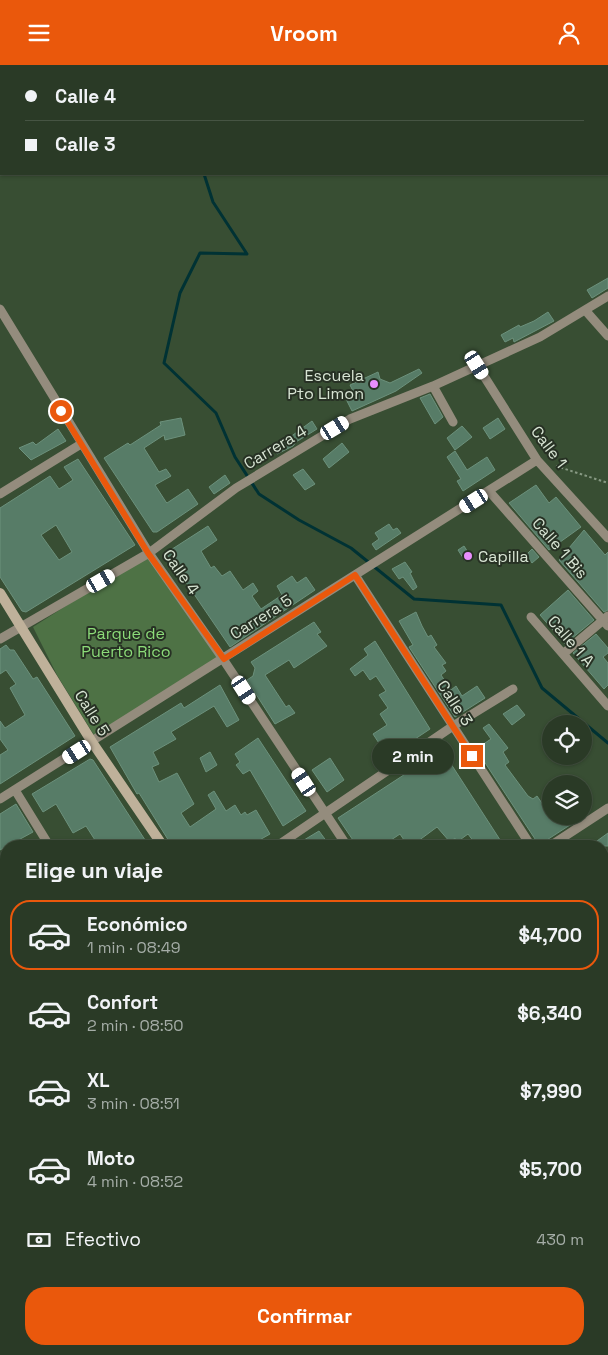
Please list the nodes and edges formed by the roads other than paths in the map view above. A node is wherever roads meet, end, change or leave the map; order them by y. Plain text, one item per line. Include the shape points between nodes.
1 (608, 296) edge
2 (0, 309) edge
3 (585, 310) junction
4 (608, 336) edge
5 (477, 365) junction
6 (433, 386) junction
7 (454, 422) dead end
8 (82, 444) junction
9 (537, 460) junction
10 (490, 491) junction
11 (0, 494) edge
12 (608, 538) edge
13 (148, 553) junction
14 (355, 575) junction
15 (0, 593) edge
16 (530, 617) dead end
17 (606, 621) edge
18 (22, 626) junction
19 (0, 639) edge
20 (563, 654) junction
21 (224, 659) junction
22 (513, 689) dead end
23 (608, 706) edge
24 (453, 726) junction
25 (92, 742) junction
26 (15, 790) junction
27 (0, 799) edge
28 (608, 808) edge
29 (325, 813) junction
30 (46, 840) edge
31 (160, 840) edge
32 (286, 840) edge
33 (343, 840) edge
34 (527, 840) edge
35 (559, 840) edge

1 - 3 street, Carrera 4
2 - 8 street, Calle 4
3 - 4 street
3 - 5 street, Carrera 4 via 540,337
5 - 6 street, Carrera 4
5 - 9 street, Calle 1
6 - 7 street
6 - 13 street, Carrera 4 via 350,419 236,488
8 - 11 street
8 - 13 street, Calle 4
9 - 10 street, Carrera 5
9 - 12 street, Calle 1
10 - 14 street, Carrera 5
10 - 17 street, Calle 1 Bis
13 - 18 street, Carrera 4
13 - 21 street, Calle 4
14 - 21 street, Carrera 5
14 - 24 street, Calle 3
15 - 18 street, Calle 5
16 - 20 street, Calle 1 A
17 - 20 street
18 - 19 street, Carrera 4
18 - 25 street, Calle 5
20 - 23 street, Calle 1 A
21 - 25 street, Carrera 5
21 - 29 street, Calle 4
22 - 24 street
24 - 29 street
24 - 34 street, Calle 3
25 - 26 street, Carrera 5
25 - 31 street, Calle 5
26 - 27 street, Carrera 5
26 - 30 street
28 - 35 street
29 - 32 street
29 - 33 street, Calle 4

